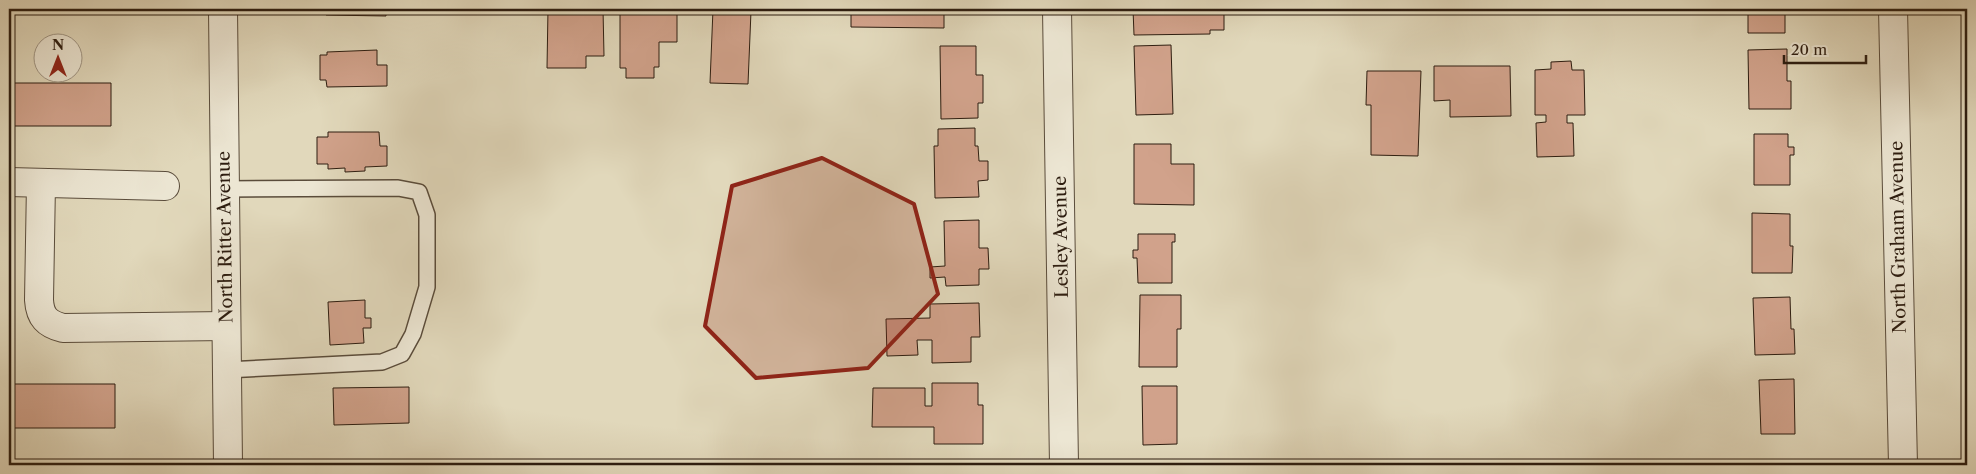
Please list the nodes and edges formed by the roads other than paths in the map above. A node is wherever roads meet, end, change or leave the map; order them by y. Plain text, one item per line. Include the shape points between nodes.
1 (223, 9) edge
2 (1057, 9) edge
3 (1893, 9) edge
4 (9, 182) edge
5 (41, 183) junction
6 (165, 186) dead end
7 (225, 189) junction
8 (226, 326) junction
9 (226, 370) junction
10 (228, 465) edge
11 (1064, 465) edge
12 (1903, 465) edge

1 - 7 street, North Ritter Avenue
2 - 11 street, Lesley Avenue
3 - 12 street, North Graham Avenue
4 - 5 street
5 - 6 street
5 - 8 street via 39,308 46,320 64,328
7 - 8 street, North Ritter Avenue
7 - 9 lane via 408,189 419,192 427,215 427,287 413,334 402,354 382,362
8 - 9 street, North Ritter Avenue
9 - 10 street, North Ritter Avenue

